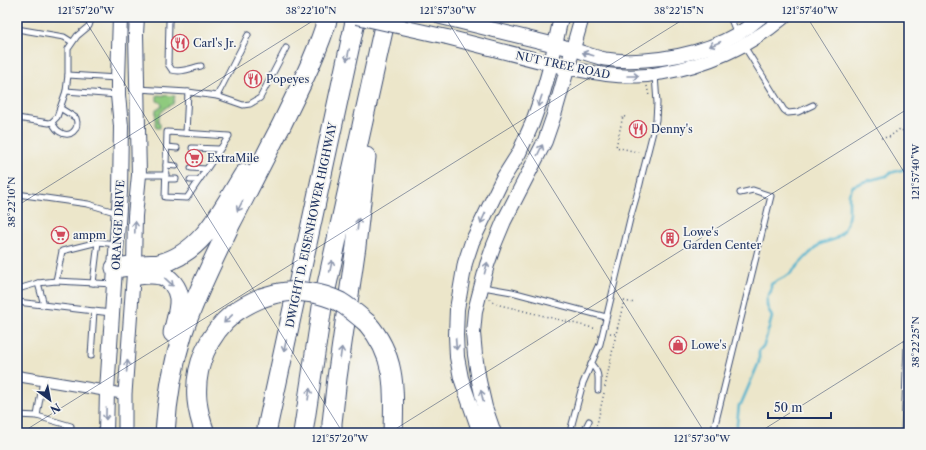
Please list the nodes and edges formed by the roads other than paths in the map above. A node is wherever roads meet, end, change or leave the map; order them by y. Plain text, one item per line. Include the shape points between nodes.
1 (92, 17) edge
2 (120, 17) edge
3 (137, 17) edge
4 (171, 17) edge
5 (328, 17) edge
6 (357, 17) edge
7 (387, 17) edge
8 (561, 17) edge
9 (582, 17) edge
10 (730, 17) edge
11 (761, 17) edge
12 (784, 17) edge
13 (446, 18) edge
14 (17, 29) edge
15 (248, 35) dead end
16 (740, 39) junction
17 (72, 42) junction
18 (556, 44) junction
19 (286, 48) dead end
20 (572, 49) junction
21 (551, 64) junction
22 (201, 66) dead end
23 (567, 68) junction
24 (308, 71) junction
25 (68, 75) junction
26 (118, 78) junction
27 (651, 78) junction
28 (137, 89) junction
29 (66, 91) junction
30 (188, 92) junction
31 (118, 95) junction
32 (217, 96) junction
33 (813, 104) dead end
34 (60, 108) junction
35 (17, 118) edge
36 (52, 122) junction
37 (186, 133) junction
38 (167, 147) junction
39 (177, 148) dead end
40 (192, 148) dead end
41 (219, 150) junction
42 (166, 165) junction
43 (176, 166) dead end
44 (191, 168) dead end
45 (206, 169) junction
46 (139, 175) junction
47 (166, 177) junction
48 (176, 179) dead end
49 (190, 180) dead end
50 (199, 180) junction
51 (740, 193) dead end
52 (17, 194) edge
53 (119, 213) junction
54 (98, 242) junction
55 (117, 244) junction
56 (122, 274) junction
57 (56, 281) junction
58 (38, 283) junction
59 (93, 283) junction
60 (482, 287) junction
61 (17, 299) edge
62 (17, 302) edge
63 (44, 305) junction
64 (94, 311) junction
65 (112, 313) junction
66 (606, 317) junction
67 (909, 343) edge
68 (91, 356) dead end
69 (591, 364) junction
70 (17, 376) edge
71 (43, 380) junction
72 (598, 390) dead end
73 (107, 391) junction
74 (125, 394) junction
75 (17, 416) edge
76 (37, 416) junction
77 (589, 421) dead end
78 (70, 433) edge
79 (106, 433) edge
80 (125, 433) edge
81 (158, 433) edge
82 (165, 433) edge
83 (205, 433) edge
84 (266, 433) edge
85 (303, 433) edge
86 (332, 433) edge
87 (393, 433) edge
88 (480, 433) edge
89 (494, 433) edge
90 (571, 433) edge
91 (583, 433) edge
92 (713, 433) edge
93 (904, 433) edge

1 - 17 lane via 89,26
2 - 26 main road, ORANGE DRIVE
3 - 28 main road, ORANGE DRIVE
4 - 22 lane via 168,64 172,70 177,71
5 - 24 highway
6 - 21 main road, NUT TREE ROAD, bridge
6 -> 84 highway, DWIGHT D. EISENHOWER HIGHWAY
85 -> 7 highway via 322,307
86 -> 7 highway via 365,163
8 - 18 main road
9 - 20 main road
10 - 16 lane
11 - 16 street, NUT TREE ROAD
12 - 16 street, NUT TREE ROAD via 765,32
13 - 18 main road, NUT TREE ROAD
14 - 17 lane via 64,37
15 - 32 lane
16 -> 20 street, NUT TREE ROAD via 685,54 650,59 604,58
16 - 27 street, NUT TREE ROAD via 709,60
16 - 33 lane via 784,110 788,113 798,112
17 - 25 lane via 68,49
18 - 20 main road, NUT TREE ROAD
18 - 21 main road
19 - 32 lane via 260,98 243,105
20 - 23 main road
21 - 23 main road, NUT TREE ROAD
21 -> 88 main road via 532,124 519,153 490,203 465,263 457,309 457,357 461,378
23 -> 27 street, NUT TREE ROAD via 614,76
60 -> 23 main road via 496,239 545,141
24 - 56 highway via 298,82 221,212 199,241 180,256
24 -> 82 highway via 195,300 173,371
25 - 26 lane
25 - 29 lane
26 - 31 main road, ORANGE DRIVE
27 - 66 lane via 657,103 656,120
28 - 30 lane
28 - 46 main road, ORANGE DRIVE
29 - 31 lane
29 - 34 lane
30 - 32 lane
30 - 37 lane
31 - 53 main road, ORANGE DRIVE via 121,126
34 - 36 lane
34 - 36 lane via 76,118 75,130 68,134 62,133
35 - 36 lane
37 - 38 lane via 167,132
37 - 41 lane via 229,136
38 - 39 lane
38 - 42 lane
40 - 41 lane
41 - 45 lane
42 - 43 lane
42 - 47 lane
44 - 45 lane
45 - 50 lane
46 - 47 lane
56 -> 46 main road, ORANGE DRIVE via 135,216
47 - 48 lane
47 - 50 lane via 165,197 187,198
49 - 50 lane
51 - 92 lane via 753,190 771,196
52 - 53 lane via 88,204
53 - 55 main road, ORANGE DRIVE
54 - 55 lane
54 - 57 lane via 62,251
54 - 59 lane
55 - 56 main road, ORANGE DRIVE
56 - 59 lane
56 - 65 main road, ORANGE DRIVE
74 -> 56 street, ORANGE DRIVE
56 -> 81 highway via 161,275 170,280 179,298 165,370
57 - 58 lane
57 - 59 lane
58 - 61 lane via 18,289
58 - 63 lane
60 - 66 lane via 512,292
89 -> 60 main road via 479,381 473,333
62 - 63 lane
63 - 64 lane
64 - 65 lane
64 - 68 lane
65 - 73 main road, ORANGE DRIVE
66 - 69 lane via 600,344
67 - 93 lane
69 - 72 lane via 597,370
69 - 90 lane via 583,383
70 - 71 street
71 - 73 street
71 - 76 lane
73 - 74 street
73 -> 79 main road, ORANGE DRIVE
74 - 80 street, ORANGE DRIVE
75 - 76 lane
76 - 78 lane via 71,426
77 - 91 lane
87 -> 83 highway, bridge via 394,384 388,357 375,333 367,323 340,302 296,291 261,298 247,305 223,323 213,335 204,352 196,383 200,419

